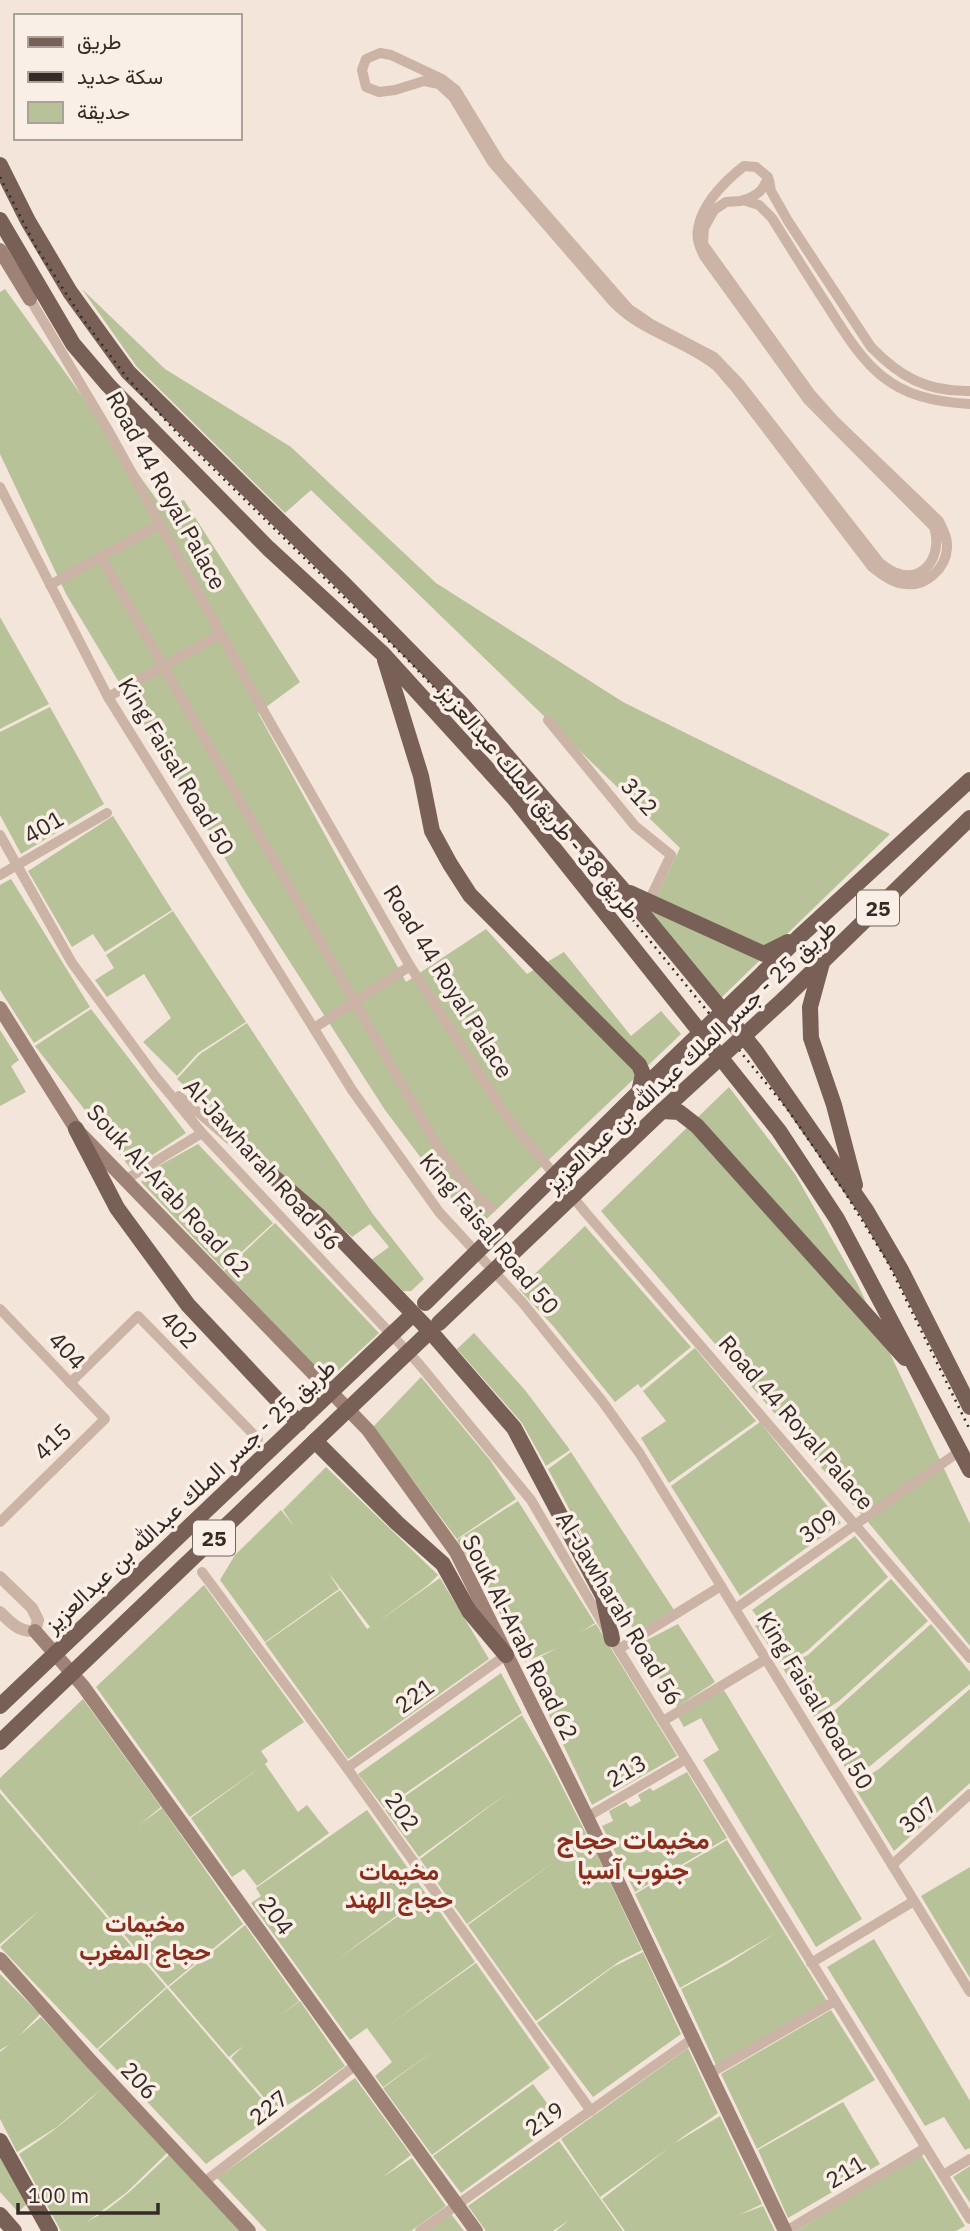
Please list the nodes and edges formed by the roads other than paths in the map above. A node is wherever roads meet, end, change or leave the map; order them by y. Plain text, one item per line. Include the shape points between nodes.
1 (0, 166) edge
2 (768, 177) junction
3 (741, 201) junction
4 (0, 220) edge
5 (0, 250) edge
6 (30, 299) joint
7 (970, 391) edge
8 (970, 404) edge
9 (0, 488) edge
10 (160, 524) junction
11 (101, 557) junction
12 (50, 585) junction
13 (220, 634) junction
14 (383, 654) junction
15 (163, 666) junction
16 (108, 697) junction
17 (548, 720) dead end
18 (970, 780) edge
19 (107, 813) dead end
20 (970, 818) edge
21 (0, 835) edge
22 (17, 865) junction
23 (0, 875) edge
24 (625, 891) junction
25 (648, 903) junction
26 (799, 936) junction
27 (823, 961) junction
28 (410, 966) junction
29 (354, 1001) junction
30 (0, 1008) edge
31 (314, 1028) junction
32 (155, 1076) junction
33 (639, 1092) junction
34 (662, 1111) junction
35 (76, 1129) junction
36 (202, 1133) junction
37 (262, 1167) joint
38 (125, 1180) junction
39 (858, 1197) junction
40 (491, 1208) dead end
41 (0, 1309) edge
42 (416, 1312) junction
43 (432, 1330) junction
44 (921, 1376) junction
45 (70, 1383) junction
46 (970, 1407) edge
47 (104, 1419) joint
48 (299, 1423) junction
49 (258, 1439) dead end
50 (315, 1441) junction
51 (960, 1451) junction
52 (970, 1470) edge
53 (0, 1522) edge
54 (855, 1524) junction
55 (202, 1572) dead end
56 (0, 1577) edge
57 (721, 1586) junction
58 (735, 1609) junction
59 (0, 1612) edge
60 (35, 1631) junction
61 (615, 1644) junction
62 (506, 1655) junction
63 (970, 1658) edge
64 (766, 1660) junction
65 (0, 1706) edge
66 (663, 1721) junction
67 (0, 1742) edge
68 (686, 1759) junction
69 (347, 1768) junction
70 (970, 1794) edge
71 (587, 1817) junction
72 (892, 1865) junction
73 (914, 1901) junction
74 (0, 1959) edge
75 (811, 1963) junction
76 (970, 1992) edge
77 (835, 2001) junction
78 (692, 2039) junction
79 (357, 2064) junction
80 (709, 2074) junction
81 (591, 2111) junction
82 (0, 2141) edge
83 (925, 2148) junction
84 (970, 2159) edge
85 (943, 2175) junction
86 (204, 2183) junction
87 (457, 2205) junction
88 (0, 2215) edge
89 (970, 2219) edge
90 (14, 2231) edge
91 (50, 2231) edge
92 (249, 2231) edge
93 (421, 2231) edge
94 (476, 2231) edge
95 (785, 2231) edge

1 - 24 main road, طريق 38 - طريق الملك عبدالعزيز via 70,292 128,372 461,703
2 - 3 street via 764,189
2 - 3 street via 756,167 744,166 727,179 702,216 698,243 808,400 933,527 937,550 922,572 894,572 880,563 728,370 629,309 500,162 456,90 391,55 380,53 366,59 362,70 366,87 379,92 424,80 439,84 453,97 492,162 618,307 635,322 716,366 872,567 888,580 909,585 930,579 943,565 947,548 939,522 810,393 703,244 704,228 714,210 726,202
2 - 7 street via 788,221 887,364 930,387
3 - 8 street via 759,205 772,218 845,334 879,375 934,401
4 - 14 main road, طريق 38 - طريق الملك عبدالعزيز via 73,344 108,385 268,548
5 - 6 main road, Road 44 Royal Palace
6 - 10 street, Road 44 Royal Palace
9 - 12 street, King Faisal Road 50
10 - 11 street
10 - 13 street, Road 44 Royal Palace
11 - 12 street
11 - 15 street
12 - 16 street, King Faisal Road 50
13 - 15 street
13 - 28 street, Road 44 Royal Palace
14 - 33 main road via 421,776 432,831 470,895 639,1065 643,1074
14 - 44 main road, طريق 38 - طريق الملك عبدالعزيز via 513,797 779,1130 837,1219
15 - 16 street
15 - 29 street
16 - 31 street, King Faisal Road 50
17 - 25 street, 312 via 635,826 671,855
18 - 26 main road, طريق 25 - جسر الملك عبدالله بن عبدالعزيز / 25
19 - 22 street, 401
20 - 27 main road, طريق 25 - جسر الملك عبدالله بن عبدالعزيز / 25
21 - 22 street, Al-Jawharah Road 56
22 - 23 street, 401
22 - 32 street, Al-Jawharah Road 56 via 72,963
24 - 25 main road
24 - 39 main road, طريق 38 - طريق الملك عبدالعزيز via 755,1050
25 - 26 main road via 764,954
26 - 33 main road, طريق 25 - جسر الملك عبدالله بن عبدالعزيز / 25, bridge
27 - 34 main road, طريق 25 - جسر الملك عبدالله بن عبدالعزيز / 25, bridge
27 - 39 main road via 810,1007 811,1038
28 - 29 street
28 - 54 street, Road 44 Royal Palace via 507,1117
29 - 31 street
29 - 40 street via 437,1146 471,1191
30 - 35 main road, Souk Al-Arab Road 62
31 - 57 street, King Faisal Road 50 via 439,1212 522,1302 602,1401
32 - 36 street, Al-Jawharah Road 56
32 - 37 street, Al-Jawharah Road 56
33 - 42 main road, طريق 25 - جسر الملك عبدالله بن عبدالعزيز / 25, bridge
34 - 43 main road, طريق 25 - جسر الملك عبدالله بن عبدالعزيز / 25, bridge
34 - 44 main road via 679,1112 697,1126
35 - 38 main road, Souk Al-Arab Road 62
35 - 48 main road via 117,1208 188,1305
36 - 38 street
36 - 61 street, Al-Jawharah Road 56 via 419,1364 531,1500
37 - 42 main road
38 - 62 main road, Souk Al-Arab Road 62 via 368,1430 456,1552
39 - 46 main road, طريق 38 - طريق الملك عبدالعزيز via 901,1270
41 - 45 street, 404
42 - 43 main road
42 - 48 main road, طريق 25 - جسر الملك عبدالله بن عبدالعزيز / 25, bridge
43 - 50 main road, طريق 25 - جسر الملك عبدالله بن عبدالعزيز / 25, bridge
43 - 61 main road via 514,1428 603,1596
44 - 51 main road, طريق 38 - طريق الملك عبدالعزيز
45 - 47 street, 404
45 - 49 street, 402 via 138,1317
47 - 53 street, 415
48 - 65 main road, طريق 25 - جسر الملك عبدالله بن عبدالعزيز / 25, bridge
50 - 62 main road via 443,1564 469,1611
50 - 67 main road, طريق 25 - جسر الملك عبدالله بن عبدالعزيز / 25, bridge
51 - 52 main road, طريق 38 - طريق الملك عبدالعزيز
51 - 54 street, 309
54 - 58 street, 309
54 - 63 street, Road 44 Royal Palace
55 - 69 street, 202
56 - 60 street via 32,1608 38,1620
57 - 58 street, King Faisal Road 50
57 - 61 street
58 - 64 street, King Faisal Road 50
59 - 60 street via 12,1625
60 - 79 main road, 204 via 83,1686
61 - 66 street, Al-Jawharah Road 56
62 - 69 street, 221
62 - 71 main road, Souk Al-Arab Road 62
64 - 66 street
64 - 72 street, King Faisal Road 50
66 - 68 street, Al-Jawharah Road 56
68 - 71 street, 213
68 - 75 street, Al-Jawharah Road 56
69 - 81 street, 202
70 - 72 street, 307
71 - 78 main road, Souk Al-Arab Road 62
72 - 73 street, King Faisal Road 50
73 - 75 street
73 - 76 street, King Faisal Road 50
74 - 86 main road, 206
75 - 77 street, Al-Jawharah Road 56
77 - 80 street
77 - 83 street, Al-Jawharah Road 56
78 - 80 main road, Souk Al-Arab Road 62
78 - 81 street, 219
79 - 86 street, 227
79 - 87 main road, 204
80 - 95 main road, Souk Al-Arab Road 62
81 - 87 street, 219
82 - 91 main road
83 - 85 street, Al-Jawharah Road 56
83 - 95 street, 211
84 - 85 street
85 - 89 street, Al-Jawharah Road 56
86 - 92 main road, 206
87 - 93 street, 219
87 - 94 main road, 204
88 - 90 main road

